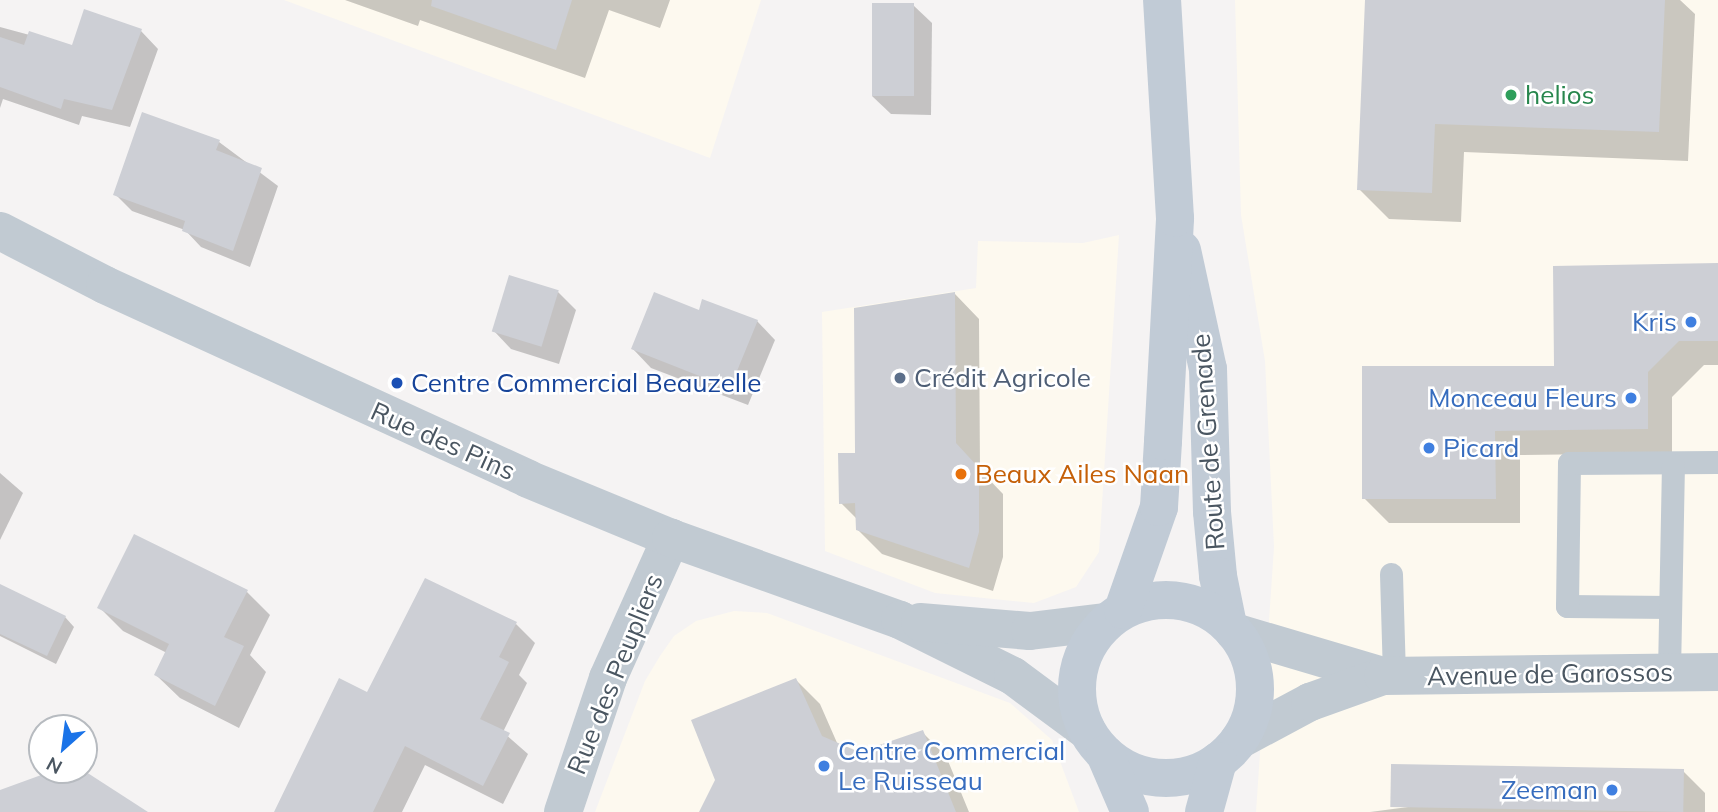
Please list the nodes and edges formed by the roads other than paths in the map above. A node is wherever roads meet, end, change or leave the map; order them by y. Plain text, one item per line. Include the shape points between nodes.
1 (1162, 0) edge
2 (1175, 218) junction
3 (0, 231) edge
4 (1718, 462) edge
5 (1673, 465) junction
6 (671, 538) junction
7 (1391, 574) dead end
8 (1670, 607) junction
9 (1114, 616) junction
10 (1231, 628) junction
11 (963, 641) junction
12 (1718, 672) edge
13 (1668, 673) junction
14 (1389, 676) junction
15 (1096, 742) junction
16 (1228, 751) junction
17 (563, 812) edge
18 (1130, 812) edge
19 (1204, 812) edge

1 - 2 main road, Route de Grenade
2 - 9 main road, Route de Grenade via 1158,507
2 - 10 main road, Route de Grenade via 1208,369 1217,576
3 - 6 street, Rue des Pins via 383,414
4 - 5 lane
5 - 8 lane
5 - 8 lane via 1569,463 1567,606
6 - 11 street, Rue des Pins
6 - 17 street, Rue des Peupliers via 608,678
7 - 14 lane
8 - 13 lane
9 - 10 main road via 1150,601 1178,600 1205,609
9 - 11 street, Rue des Pins
9 - 15 main road via 1083,654 1078,673 1077,693
10 - 14 street, Avenue de Garossos
10 - 16 main road via 1252,666 1255,685 1248,724
11 - 15 street, Rue des Pins
12 - 13 street, Avenue de Garossos
13 - 14 street, Avenue de Garossos
14 - 16 street, Avenue de Garossos via 1310,702
15 - 16 main road via 1141,774 1161,777 1181,777
15 - 18 main road
16 - 19 main road

